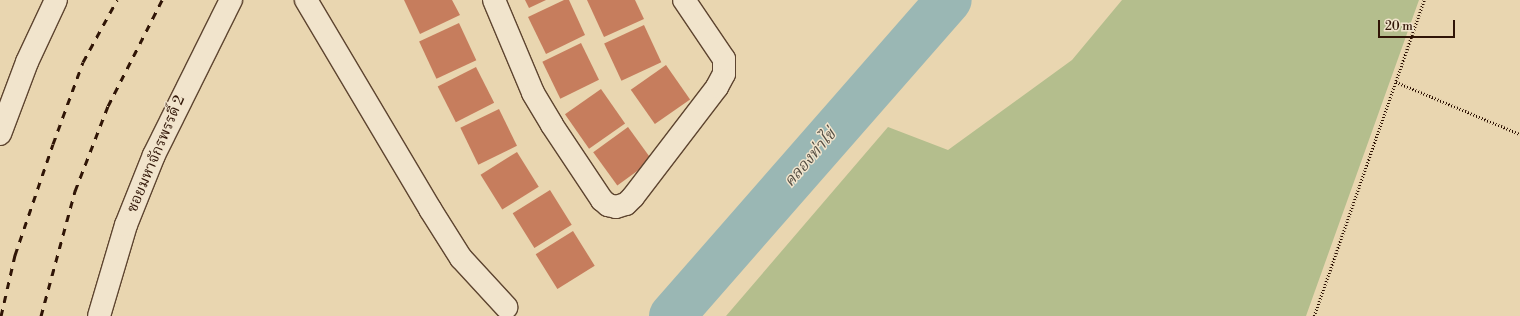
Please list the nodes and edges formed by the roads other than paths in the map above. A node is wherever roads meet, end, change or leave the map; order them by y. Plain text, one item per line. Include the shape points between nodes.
1 (56, 0) edge
2 (231, 0) edge
3 (306, 0) edge
4 (494, 0) edge
5 (684, 0) edge
6 (0, 134) edge
7 (506, 307) dead end
8 (99, 316) edge

1 - 6 street
2 - 8 street, ซอยมหาจักรพรรดิ์ 2 via 154,155 126,225
3 - 7 street via 461,258
4 - 5 street via 534,93 552,125 602,200 616,207 626,204 633,196 717,87 724,74 724,59

